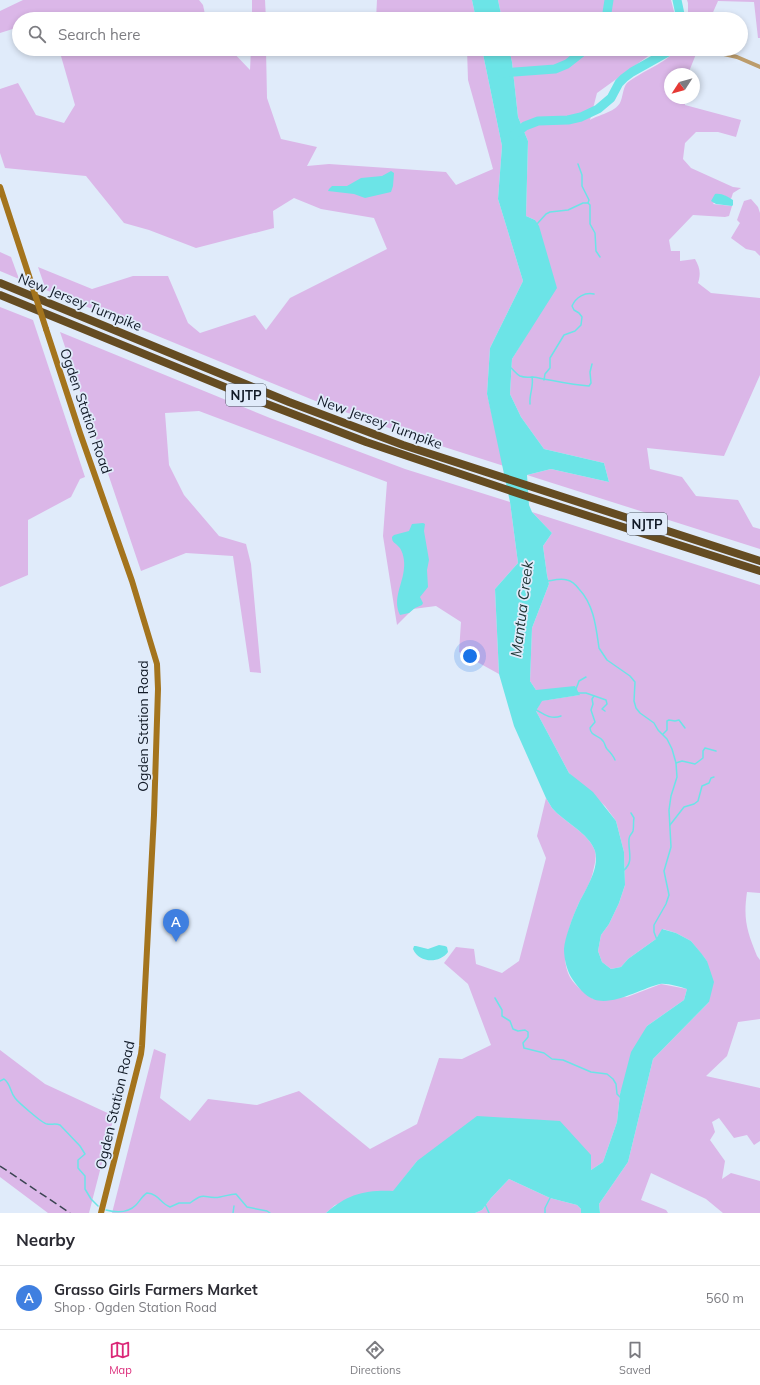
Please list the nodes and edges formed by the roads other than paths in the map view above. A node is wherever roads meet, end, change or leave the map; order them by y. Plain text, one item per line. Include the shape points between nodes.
1 (737, 56) edge
2 (760, 67) edge
3 (0, 187) edge
4 (0, 284) edge
5 (0, 295) edge
6 (760, 561) edge
7 (760, 571) edge
8 (101, 1213) edge

1 - 2 street
3 - 8 street, Ogden Station Road, bridge via 80,433 134,586 157,664 154,815 142,1050
4 - 6 highway, New Jersey Turnpike / NJTP via 339,422 411,448
5 - 7 highway, New Jersey Turnpike / NJTP via 373,445

